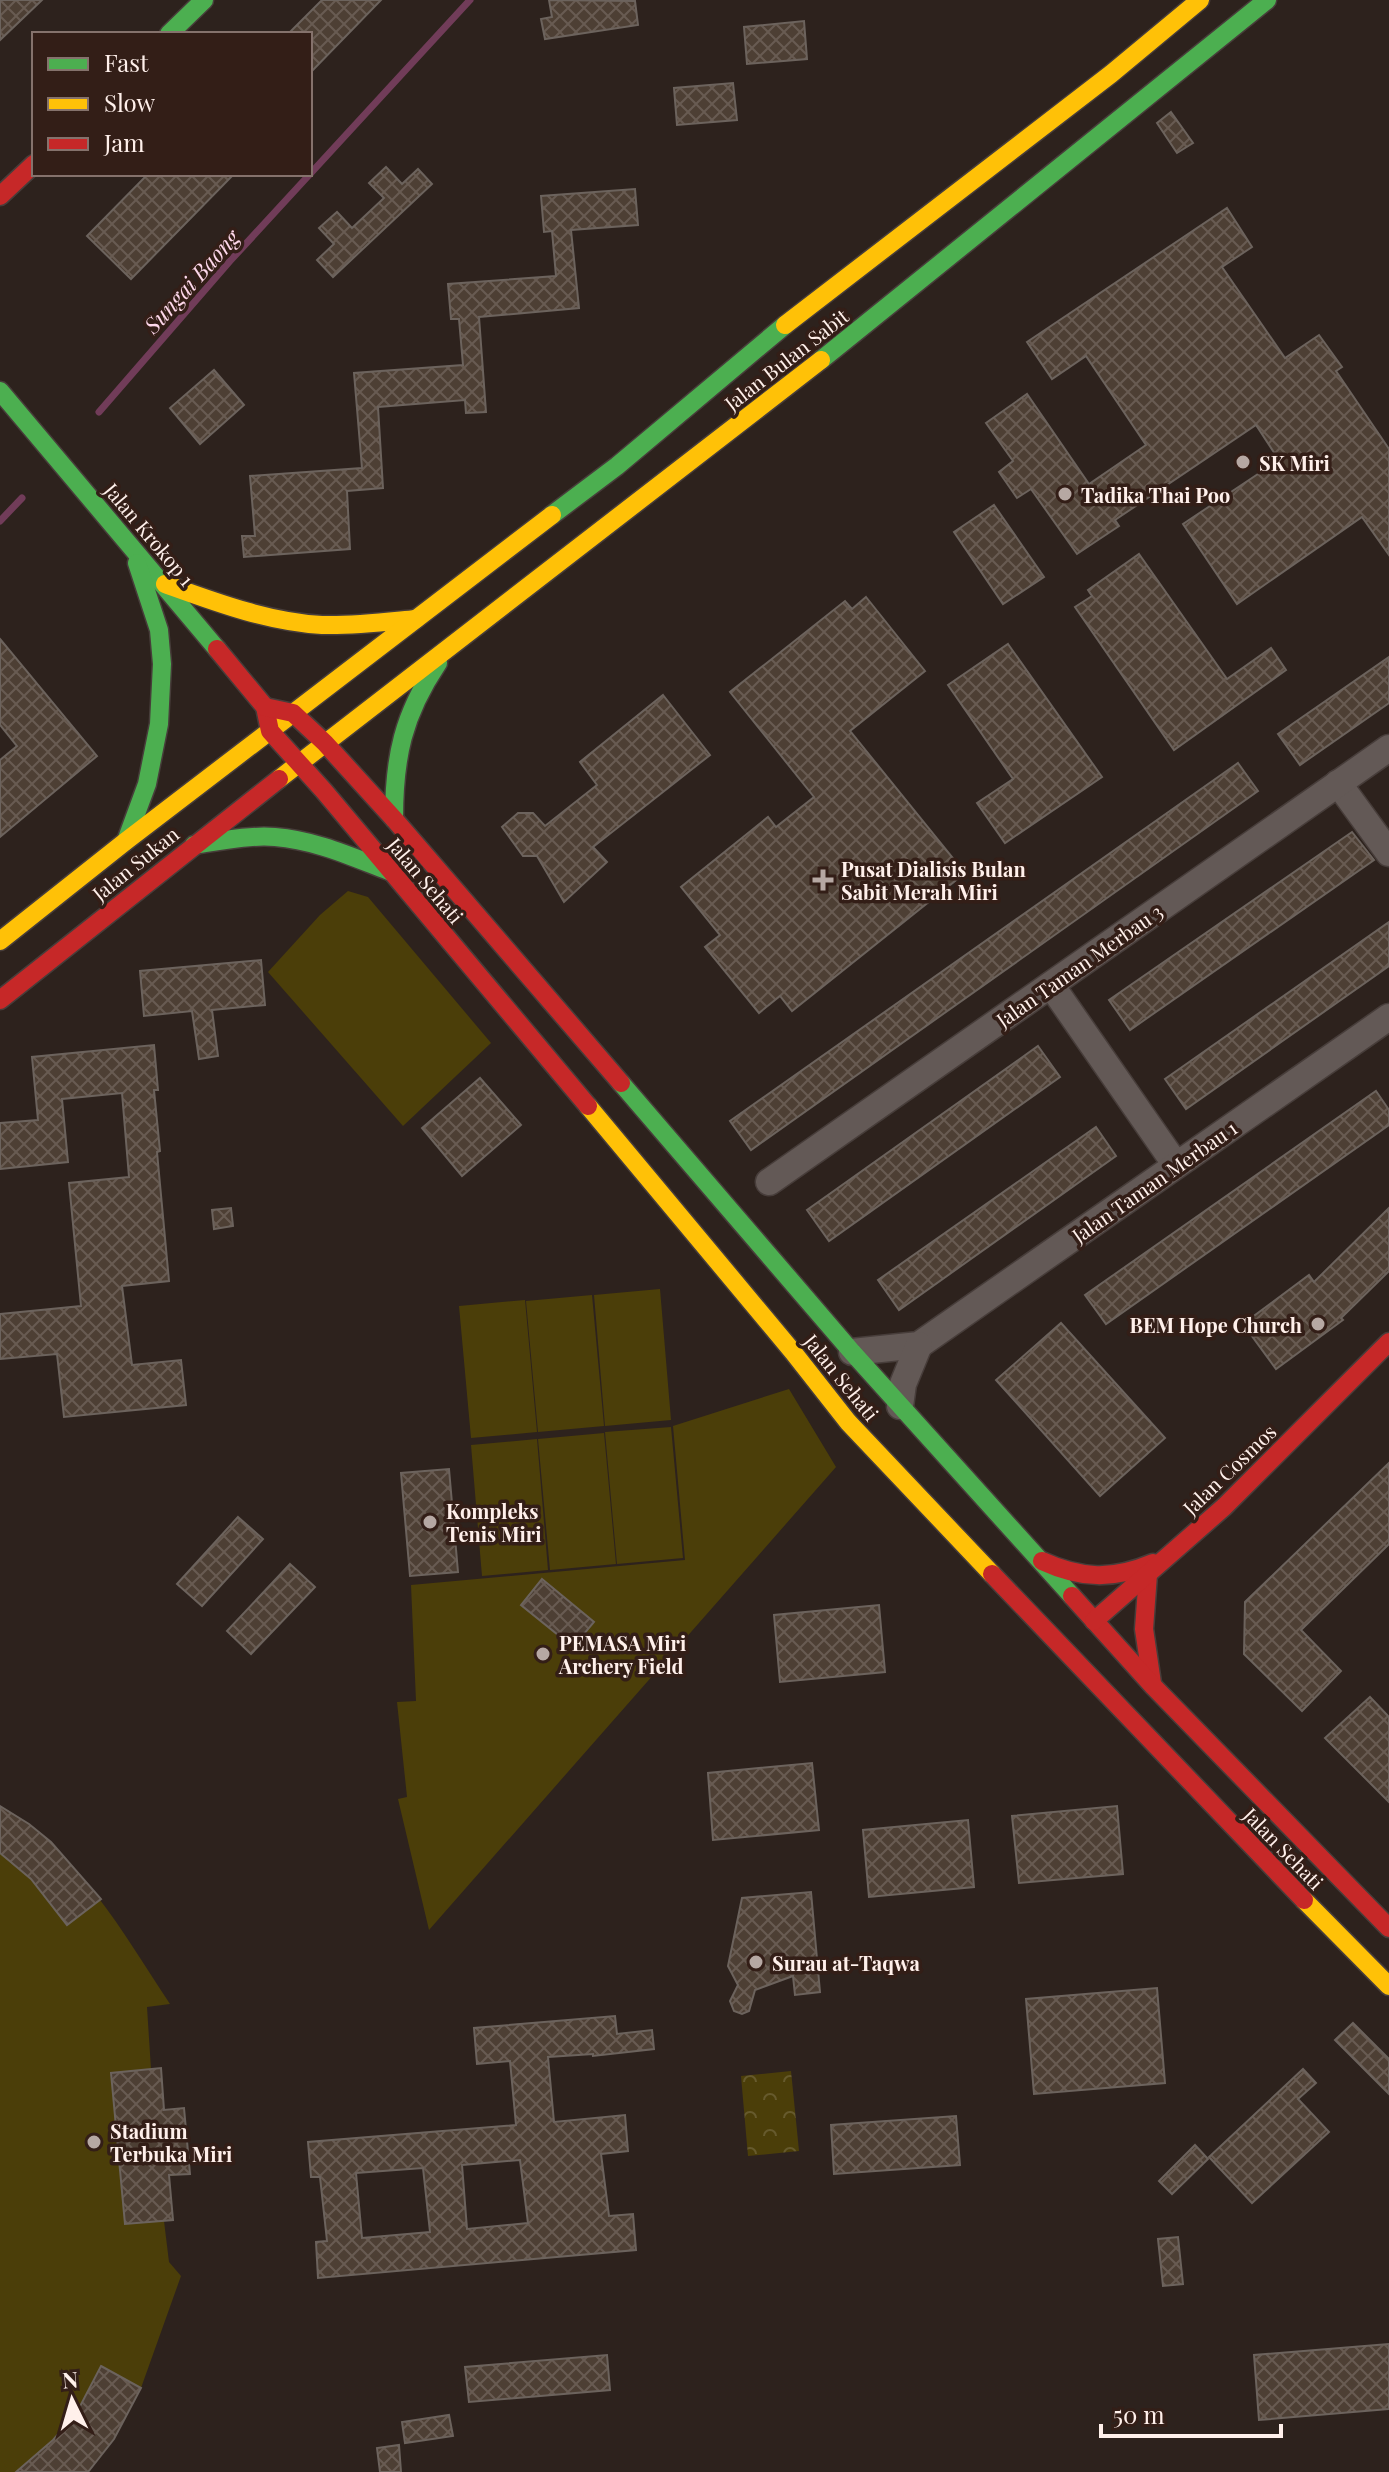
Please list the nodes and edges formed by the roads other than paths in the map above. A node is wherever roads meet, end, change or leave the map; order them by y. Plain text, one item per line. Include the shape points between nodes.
1 (204, 0) edge
2 (1200, 0) edge
3 (1267, 0) edge
4 (171, 32) edge
5 (32, 166) edge
6 (0, 196) edge
7 (0, 391) edge
8 (130, 545) junction
9 (165, 584) junction
10 (416, 619) junction
11 (451, 645) junction
12 (265, 707) junction
13 (293, 713) junction
14 (270, 731) junction
15 (325, 743) junction
16 (1389, 748) edge
17 (300, 762) junction
18 (1338, 783) junction
19 (394, 819) junction
20 (126, 841) junction
21 (193, 846) junction
22 (1389, 853) edge
23 (390, 872) junction
24 (0, 941) edge
25 (1051, 985) junction
26 (0, 1000) edge
27 (1389, 1017) edge
28 (1176, 1165) junction
29 (769, 1182) dead end
30 (1389, 1342) edge
31 (919, 1345) junction
32 (852, 1352) junction
33 (900, 1406) junction
34 (848, 1422) junction
35 (1171, 1553) junction
36 (1040, 1560) junction
37 (1148, 1574) junction
38 (1094, 1621) junction
39 (1153, 1686) junction
40 (1233, 1828) junction
41 (1389, 1928) edge
42 (1389, 1986) edge

1 - 4 main road
2 - 10 main road, Jalan Bulan Sabit via 817,298 617,466
3 - 11 main road, Jalan Bulan Sabit via 851,337
5 - 6 main road
7 - 8 main road, Jalan Krokop 1
8 - 9 main road, Jalan Krokop 1
8 - 20 main road via 159,630 162,664 159,724 147,784
9 - 10 main road via 232,608 294,622 357,625
9 - 12 main road, Jalan Krokop 1
10 - 13 main road, Jalan Bulan Sabit
11 - 15 main road, Jalan Bulan Sabit
11 - 19 main road via 404,725 393,771
12 - 13 main road
12 - 14 main road
13 - 14 main road, Jalan Sukan
13 - 15 main road, Jalan Sehati
14 - 17 main road, Jalan Sehati
14 - 20 main road, Jalan Sukan
15 - 17 main road, Jalan Sukan
15 - 19 main road, Jalan Sehati
16 - 18 street, Jalan Taman Merbau 3
17 - 21 main road, Jalan Sukan
17 - 23 main road, Jalan Sehati
18 - 22 street
18 - 25 street, Jalan Taman Merbau 3
19 - 32 main road, Jalan Sehati
20 - 24 main road, Jalan Sukan
21 - 23 main road via 274,837 316,844
21 - 26 main road, Jalan Sukan
23 - 34 main road, Jalan Sehati
25 - 28 street
25 - 29 street, Jalan Taman Merbau 3
27 - 28 street, Jalan Taman Merbau 1
28 - 31 street, Jalan Taman Merbau 1
30 - 35 main road, Jalan Cosmos
31 - 32 street
31 - 33 street
32 - 33 main road, Jalan Sehati
33 - 36 main road, Jalan Sehati
34 - 38 main road via 875,1432 1035,1599
34 - 40 main road, Jalan Sehati
35 - 36 main road via 1124,1575 1095,1578 1066,1573
35 - 37 main road, Jalan Cosmos
36 - 38 main road, Jalan Sehati
37 - 38 main road, Jalan Cosmos
37 - 39 main road via 1142,1630
38 - 39 main road, Jalan Sehati
38 - 40 main road via 1110,1676 1223,1794
39 - 41 main road, Jalan Sehati
40 - 42 main road, Jalan Sehati

